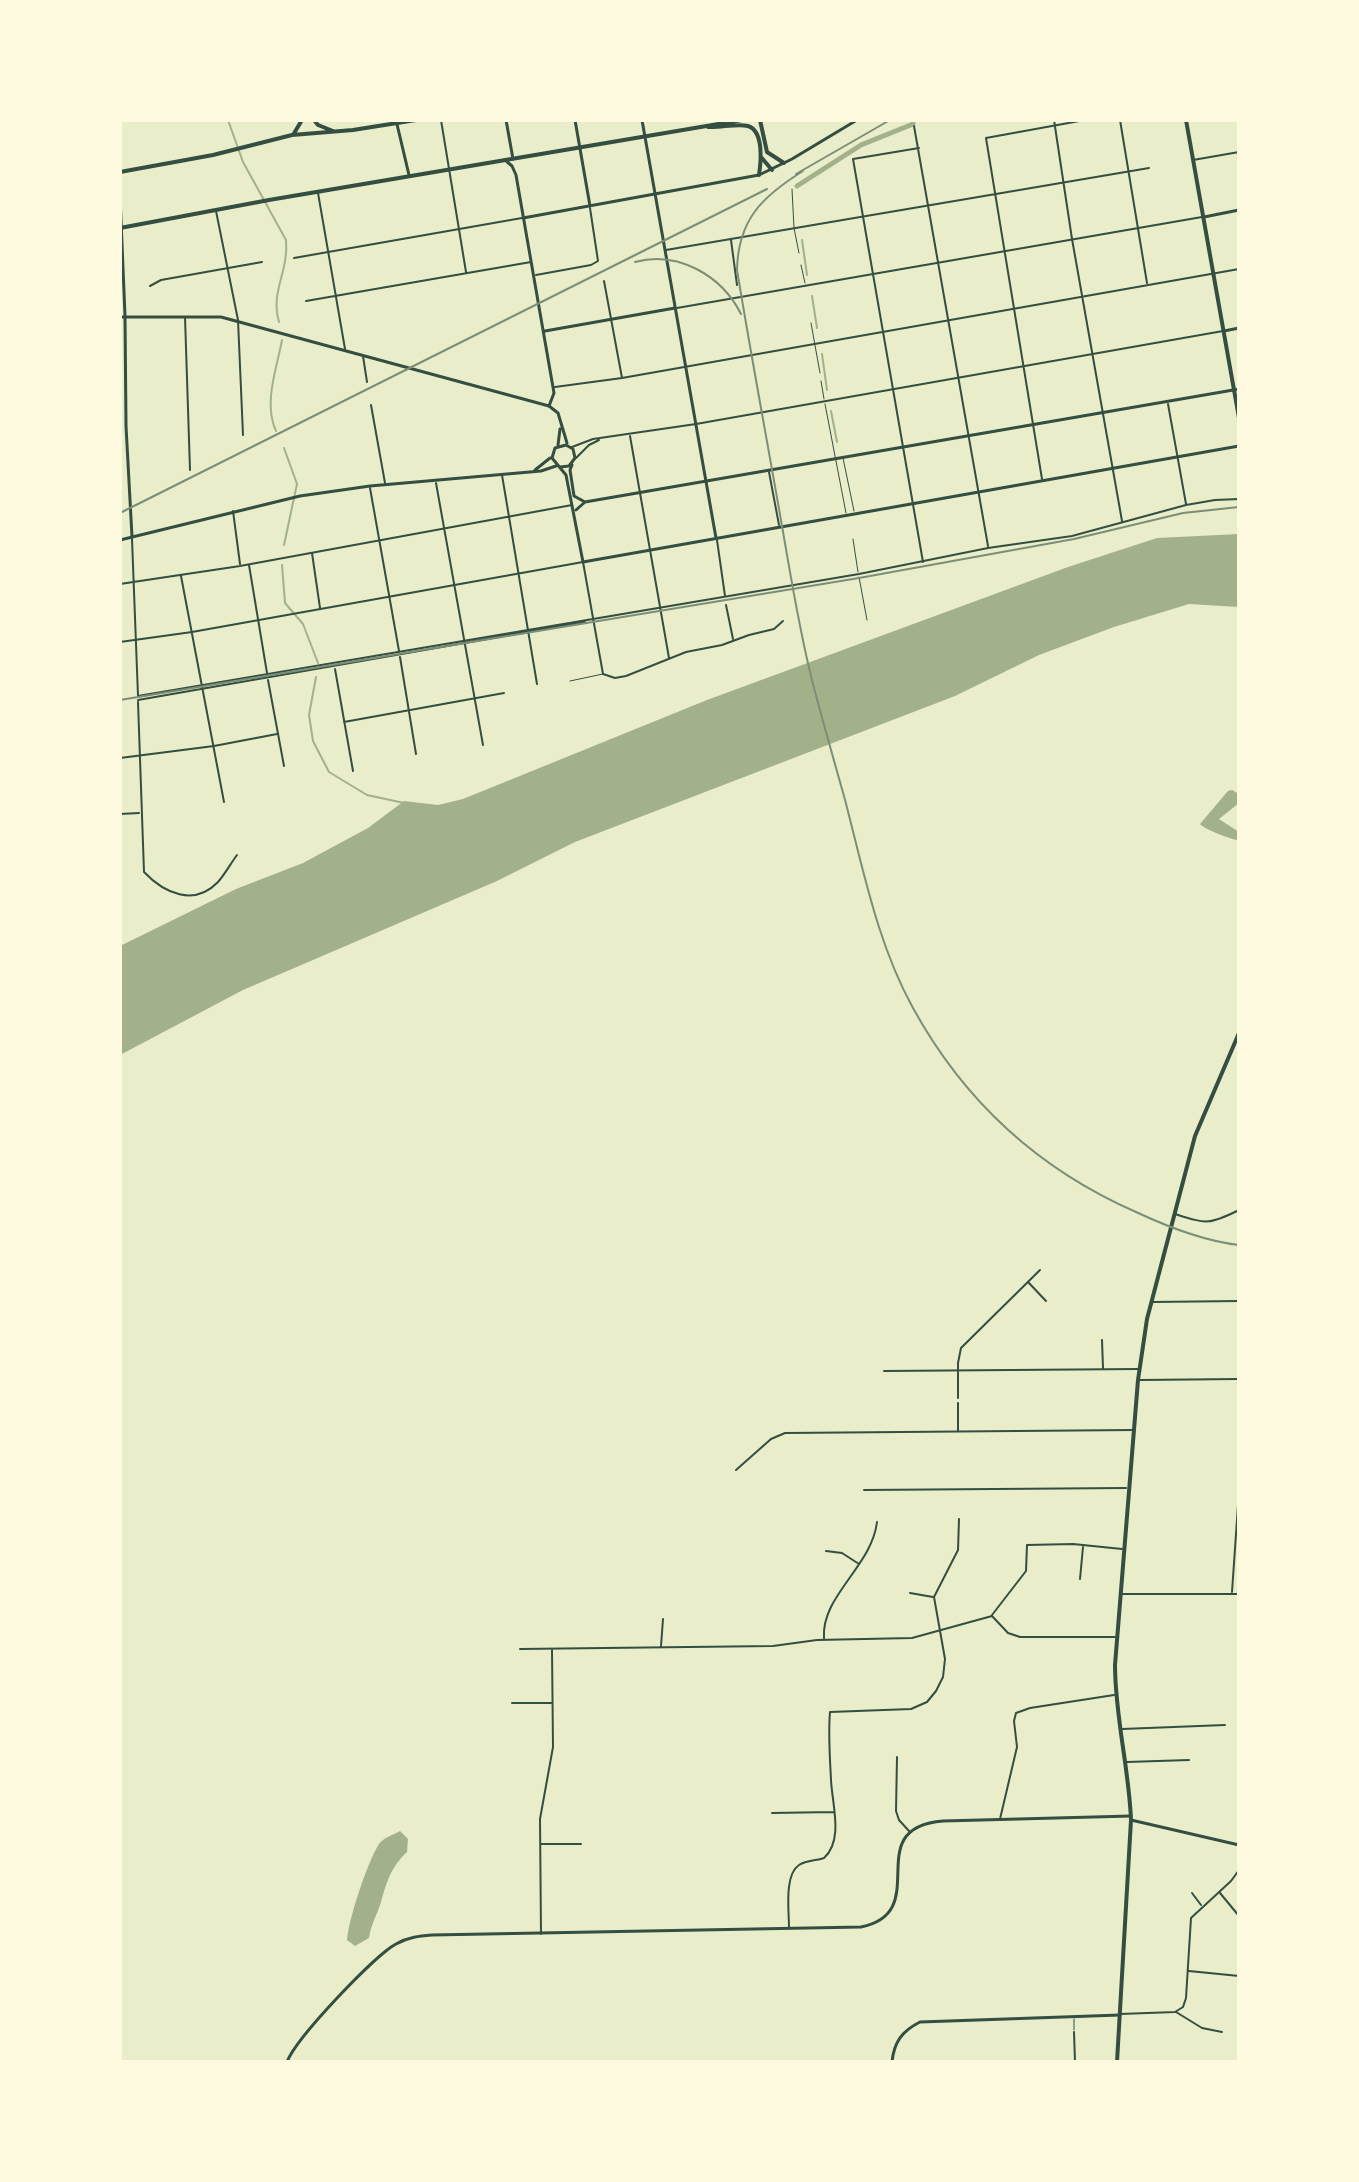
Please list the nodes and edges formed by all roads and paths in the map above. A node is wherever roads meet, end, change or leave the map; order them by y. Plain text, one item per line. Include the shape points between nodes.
1 (302, 120) edge
2 (314, 120) edge
3 (416, 120) edge
4 (441, 120) edge
5 (506, 120) edge
6 (575, 120) edge
7 (642, 120) edge
8 (742, 120) edge
9 (760, 120) edge
10 (857, 120) edge
11 (1054, 120) edge
12 (1085, 120) edge
13 (1120, 120) edge
14 (1186, 120) edge
15 (396, 122) edge
16 (1055, 125) junction
17 (701, 126) junction
18 (914, 126) dead end
19 (336, 132) junction
20 (292, 135) junction
21 (645, 135) junction
22 (580, 147) junction
23 (919, 148) junction
24 (1239, 152) edge
25 (761, 157) junction
26 (513, 159) junction
27 (505, 160) junction
28 (1193, 160) junction
29 (784, 163) junction
30 (1149, 168) dead end
31 (772, 170) junction
32 (449, 171) junction
33 (1129, 171) junction
34 (120, 172) edge
35 (759, 175) junction
36 (409, 177) junction
37 (1065, 183) junction
38 (792, 189) dead end
39 (318, 192) junction
40 (656, 194) junction
41 (996, 195) junction
42 (120, 196) edge
43 (590, 206) junction
44 (929, 206) junction
45 (215, 210) junction
46 (1239, 210) edge
47 (863, 216) junction
48 (1204, 217) junction
49 (523, 218) junction
50 (121, 228) edge
51 (794, 228) junction
52 (1139, 228) junction
53 (458, 229) junction
54 (731, 239) junction
55 (1072, 239) junction
56 (666, 250) junction
57 (328, 251) junction
58 (1004, 251) junction
59 (799, 253) dead end
60 (294, 258) dead end
61 (262, 262) dead end
62 (532, 262) junction
63 (939, 263) junction
64 (801, 265) dead end
65 (226, 269) junction
66 (1239, 269) edge
67 (466, 272) junction
68 (1214, 273) junction
69 (872, 274) junction
70 (535, 275) junction
71 (604, 281) dead end
72 (1147, 284) junction
73 (737, 285) dead end
74 (805, 285) junction
75 (150, 286) dead end
76 (336, 296) junction
77 (1082, 296) junction
78 (306, 301) dead end
79 (675, 308) junction
80 (1014, 308) junction
81 (185, 316) junction
82 (123, 317) edge
83 (948, 319) junction
84 (238, 320) junction
85 (610, 320) junction
86 (811, 323) dead end
87 (1239, 328) edge
88 (545, 331) junction
89 (1224, 331) junction
90 (883, 332) junction
91 (815, 344) junction
92 (345, 349) junction
93 (1092, 354) junction
94 (363, 355) junction
95 (1024, 366) junction
96 (686, 367) junction
97 (120, 372) edge
98 (126, 372) junction
99 (820, 373) dead end
100 (959, 377) junction
101 (622, 378) junction
102 (821, 381) dead end
103 (367, 382) dead end
104 (553, 388) junction
105 (894, 389) junction
106 (1237, 390) edge
107 (825, 402) junction
108 (1168, 402) junction
109 (371, 405) dead end
110 (549, 406) junction
111 (1103, 413) junction
112 (1239, 418) edge
113 (696, 424) junction
114 (560, 425) junction
115 (1033, 425) junction
116 (126, 426) junction
117 (120, 427) edge
118 (243, 435) dead end
119 (630, 435) junction
120 (969, 436) junction
121 (604, 438) junction
122 (569, 446) junction
123 (1239, 446) edge
124 (557, 447) junction
125 (904, 447) junction
126 (552, 456) junction
127 (1178, 457) junction
128 (843, 458) junction
129 (835, 459) junction
130 (573, 463) junction
131 (559, 467) junction
132 (1113, 468) junction
133 (190, 470) dead end
134 (535, 470) junction
135 (768, 471) junction
136 (502, 474) junction
137 (129, 479) junction
138 (120, 480) edge
139 (436, 480) junction
140 (1043, 481) junction
141 (707, 482) junction
142 (386, 484) junction
143 (370, 486) junction
144 (978, 492) junction
145 (639, 493) junction
146 (1239, 499) edge
147 (585, 502) junction
148 (914, 503) junction
149 (573, 504) junction
150 (1186, 505) junction
151 (233, 511) junction
152 (854, 514) junction
153 (575, 515) junction
154 (846, 515) junction
155 (510, 516) junction
156 (1122, 521) junction
157 (779, 527) junction
158 (444, 528) junction
159 (132, 537) junction
160 (716, 538) junction
161 (379, 539) junction
162 (853, 539) dead end
163 (120, 540) edge
164 (988, 548) junction
165 (650, 550) junction
166 (312, 551) junction
167 (583, 562) junction
168 (923, 562) junction
169 (249, 564) junction
170 (240, 566) junction
171 (520, 573) junction
172 (859, 574) junction
173 (180, 575) junction
174 (134, 583) junction
175 (120, 584) edge
176 (454, 585) junction
177 (725, 596) junction
178 (389, 597) junction
179 (726, 605) dead end
180 (320, 608) junction
181 (659, 608) junction
182 (258, 620) junction
183 (594, 620) junction
184 (867, 620) dead end
185 (783, 621) dead end
186 (192, 632) junction
187 (530, 632) junction
188 (136, 641) junction
189 (733, 641) junction
190 (120, 642) edge
191 (464, 643) junction
192 (399, 653) junction
193 (669, 660) junction
194 (334, 665) junction
195 (603, 674) junction
196 (268, 676) junction
197 (570, 681) dead end
198 (537, 684) dead end
199 (203, 688) junction
200 (504, 693) dead end
201 (138, 698) junction
202 (474, 698) junction
203 (409, 710) junction
204 (344, 722) junction
205 (278, 734) junction
206 (483, 745) dead end
207 (214, 746) junction
208 (416, 754) dead end
209 (139, 757) junction
210 (120, 758) edge
211 (284, 766) dead end
212 (353, 771) dead end
213 (224, 802) dead end
214 (141, 813) junction
215 (120, 814) edge
216 (237, 855) dead end
217 (1239, 1033) edge
218 (1239, 1210) edge
219 (1174, 1213) junction
220 (1040, 1270) dead end
221 (1028, 1282) junction
222 (1046, 1301) dead end
223 (1151, 1301) junction
224 (1239, 1301) edge
225 (1102, 1340) dead end
226 (1103, 1369) junction
227 (1139, 1369) junction
228 (958, 1370) junction
229 (884, 1371) dead end
230 (1239, 1379) edge
231 (1138, 1380) junction
232 (958, 1398) dead end
233 (958, 1403) dead end
234 (1134, 1430) junction
235 (958, 1431) junction
236 (736, 1470) dead end
237 (1129, 1488) junction
238 (864, 1490) dead end
239 (1238, 1505) edge
240 (959, 1519) dead end
241 (877, 1522) dead end
242 (1084, 1545) junction
243 (1124, 1549) junction
244 (826, 1551) dead end
245 (860, 1565) junction
246 (1080, 1579) dead end
247 (910, 1593) dead end
248 (1120, 1594) junction
249 (1232, 1594) junction
250 (1239, 1594) edge
251 (934, 1597) junction
252 (992, 1616) junction
253 (663, 1619) dead end
254 (941, 1631) junction
255 (1116, 1637) junction
256 (825, 1639) junction
257 (661, 1648) junction
258 (520, 1649) dead end
259 (552, 1649) junction
260 (1115, 1694) junction
261 (512, 1703) dead end
262 (553, 1703) junction
263 (1225, 1725) dead end
264 (1119, 1729) junction
265 (897, 1757) dead end
266 (1189, 1760) dead end
267 (1125, 1762) junction
268 (835, 1812) junction
269 (772, 1813) dead end
270 (1131, 1818) junction
271 (1000, 1819) junction
272 (909, 1831) junction
273 (540, 1844) junction
274 (581, 1844) dead end
275 (1239, 1845) edge
276 (1239, 1870) edge
277 (1220, 1892) junction
278 (1192, 1893) dead end
279 (1202, 1906) junction
280 (1239, 1916) edge
281 (789, 1928) junction
282 (541, 1934) junction
283 (1188, 1971) junction
284 (1239, 1976) edge
285 (1176, 2011) junction
286 (1120, 2014) junction
287 (1074, 2017) junction
288 (1074, 2032) joint
289 (1222, 2032) dead end
290 (287, 2062) edge
291 (892, 2062) edge
292 (1075, 2062) edge
293 (1117, 2062) edge

1 - 20 main road
2 - 19 main road
3 - 15 main road
4 - 32 street
5 - 26 street
6 - 22 street
7 - 21 street
8 - 17 main road
9 - 29 main road via 767,152
10 - 29 street
11 - 16 street
12 - 16 street
13 - 33 street
14 - 28 main road
15 - 19 main road
15 - 36 street
16 - 37 street
16 - 41 street via 986,138
17 - 21 main road
17 - 25 main road via 752,128
18 - 23 street
19 - 20 main road
20 - 34 main road
21 - 22 main road
21 - 40 street
22 - 26 main road
22 - 43 street
23 - 44 street
23 - 47 street via 853,159
24 - 28 street
25 - 31 main road
25 - 35 main road
26 - 27 main road
27 - 32 main road
27 - 49 street via 516,175
28 - 48 main road
29 - 31 street
30 - 33 street
31 - 35 street
32 - 36 main road
32 - 53 street
33 - 37 street
33 - 52 street
35 - 40 street
36 - 39 main road
37 - 41 street
37 - 55 street
38 - 51 lane
39 - 45 main road
39 - 57 street
40 - 43 street
40 - 56 street
41 - 44 street
41 - 58 street
42 - 50 street
43 - 49 street
43 - 70 street via 598,261
44 - 47 street
44 - 63 street
45 - 50 main road
45 - 65 street
46 - 48 street
47 - 51 street
47 - 69 street
48 - 52 street
48 - 68 main road
49 - 53 street
49 - 62 street
50 - 82 street
51 - 54 street
51 - 59 lane
52 - 55 street
52 - 72 street
53 - 57 street
53 - 67 street
54 - 56 street
54 - 73 street
55 - 58 street
55 - 77 street
56 - 79 street
57 - 60 street
57 - 76 street
58 - 63 street
58 - 80 street
61 - 65 street
62 - 67 street
62 - 70 street
63 - 69 street
63 - 83 street
64 - 74 lane
65 - 75 street
65 - 84 street
66 - 68 street
67 - 76 street
68 - 72 street
68 - 89 main road
69 - 74 street
69 - 90 street
70 - 88 street
71 - 85 street
72 - 77 street
74 - 79 street
76 - 78 street
76 - 92 street
77 - 80 street
77 - 93 street
79 - 85 street
79 - 96 street
80 - 83 street
80 - 95 street
81 - 82 street
81 - 84 street
81 - 133 street
82 - 98 street
83 - 90 street
83 - 100 street
84 - 92 street
84 - 118 street
85 - 88 street
85 - 101 street
86 - 91 lane
87 - 89 street
88 - 104 street
89 - 93 street
89 - 106 main road
90 - 91 street
90 - 105 street
91 - 96 street
91 - 99 lane
92 - 94 street
93 - 95 street
93 - 111 street
94 - 103 street
94 - 110 street
95 - 100 street
95 - 115 street
96 - 101 street
96 - 113 street
97 - 98 street
98 - 116 street
100 - 105 street
100 - 120 street
101 - 104 street
102 - 107 lane
104 - 110 street
105 - 107 street
105 - 125 street
106 - 108 street
106 - 112 main road
107 - 113 street
107 - 129 lane
108 - 111 street
108 - 127 street
109 - 142 street
110 - 114 street via 558,413
111 - 115 street
111 - 132 street
113 - 119 street
113 - 141 street
114 - 122 street
114 - 124 street
115 - 120 street
115 - 140 street
116 - 117 street
116 - 137 street
119 - 121 street
119 - 145 street
120 - 125 street
120 - 144 street
121 - 122 street
121 - 130 street
122 - 124 street
122 - 130 street
123 - 127 street
124 - 126 street
125 - 128 street
125 - 148 street
126 - 131 street
126 - 134 street
127 - 132 street
127 - 150 street
128 - 129 street
128 - 152 lane
129 - 135 street
129 - 154 lane
130 - 131 street
130 - 147 street via 574,496
131 - 134 street
131 - 149 street
132 - 140 street
132 - 156 street
134 - 136 street
135 - 141 street
135 - 157 street
136 - 139 street
136 - 155 street
137 - 138 street
137 - 159 street
139 - 142 street
139 - 158 street
140 - 144 street
141 - 145 street
141 - 160 street
142 - 143 street
143 - 151 street
143 - 161 street
144 - 148 street
144 - 164 street
145 - 147 street
145 - 165 street
146 - 150 street
147 - 153 street
148 - 152 street
148 - 168 street
149 - 153 street
149 - 155 street
150 - 156 street
151 - 159 street
151 - 170 street
152 - 154 street
153 - 167 street
154 - 157 street
155 - 158 street
155 - 171 street
156 - 164 street via 1072,536
157 - 160 street
158 - 161 street
158 - 176 street
159 - 163 street
159 - 174 street
160 - 165 street
160 - 177 street
161 - 166 street
161 - 178 street
162 - 172 lane
164 - 168 street
165 - 167 street
165 - 181 street
166 - 169 street
166 - 180 street
167 - 171 street
167 - 183 street
168 - 172 street
169 - 170 street
169 - 182 street
170 - 173 street
171 - 176 street
171 - 187 street
172 - 177 street
172 - 184 lane
173 - 174 street
173 - 186 street
174 - 175 street
174 - 188 street
176 - 178 street
176 - 191 street
177 - 181 street
178 - 180 street
178 - 192 street
179 - 189 street
180 - 182 street
181 - 183 street
181 - 193 street
182 - 186 street
182 - 196 street
183 - 187 street
183 - 195 street
185 - 189 street via 774,629
186 - 188 street
186 - 199 street
187 - 191 street
187 - 198 street
188 - 190 street
188 - 201 street
189 - 193 street
191 - 192 street
191 - 202 street
192 - 194 street
192 - 203 street
193 - 195 street via 619,678
194 - 196 street
194 - 204 street
195 - 197 lane
196 - 199 street
196 - 205 street
199 - 201 street
199 - 207 street
200 - 202 street
201 - 209 street
202 - 203 street
202 - 206 street
203 - 204 street
203 - 208 street
204 - 212 street
205 - 207 street
205 - 211 street
207 - 209 street
207 - 213 street
209 - 210 street
209 - 214 street
214 - 215 street
214 - 216 street via 144,872 178,895 189,896 216,884
217 - 219 main road via 1200,1122
218 - 219 street via 1213,1222
219 - 223 main road
220 - 221 street
221 - 222 street
221 - 228 street via 963,1345
223 - 224 street
223 - 227 main road
225 - 226 street
226 - 227 street
226 - 228 street
227 - 231 main road
228 - 229 street
228 - 232 street
230 - 231 street
231 - 234 main road
233 - 235 street
234 - 235 street
234 - 237 main road
235 - 236 street via 785,1433
237 - 238 street
237 - 243 main road
239 - 249 street
240 - 251 street via 958,1550
241 - 245 street
242 - 243 street
242 - 246 street
242 - 252 street via 1027,1545 1022,1578
243 - 248 main road
244 - 245 street via 842,1553
245 - 256 street via 828,1613
247 - 251 street
248 - 249 street
248 - 255 main road
249 - 250 street
251 - 254 street
252 - 254 street
252 - 255 street via 1020,1637
253 - 257 street
254 - 256 street via 912,1638
254 - 268 street via 944,1671 927,1702 911,1709 830,1712
255 - 260 main road
256 - 257 street via 773,1646
257 - 259 street
258 - 259 street
259 - 262 street
260 - 264 main road
260 - 271 street via 1016,1713 1017,1747
261 - 262 street
262 - 273 street via 553,1747
263 - 264 street
264 - 267 main road
265 - 272 street via 896,1811
266 - 267 street
267 - 270 main road
268 - 269 street
268 - 281 street via 831,1852 802,1863 792,1875
270 - 271 street
270 - 275 street
270 - 286 main road
271 - 272 street via 936,1821
272 - 281 street via 900,1844 896,1897 883,1918 861,1927
273 - 274 street
273 - 282 street
276 - 277 street
277 - 279 street
277 - 280 street
278 - 279 street
279 - 283 street via 1189,1924
281 - 282 street
282 - 290 street via 432,1935 397,1943 339,1997
283 - 284 street
283 - 285 street via 1185,2003
285 - 286 street
285 - 289 street via 1202,2028
286 - 287 street
286 - 293 main road
287 - 288 lane
287 - 291 street via 920,2022 897,2041
288 - 292 street

